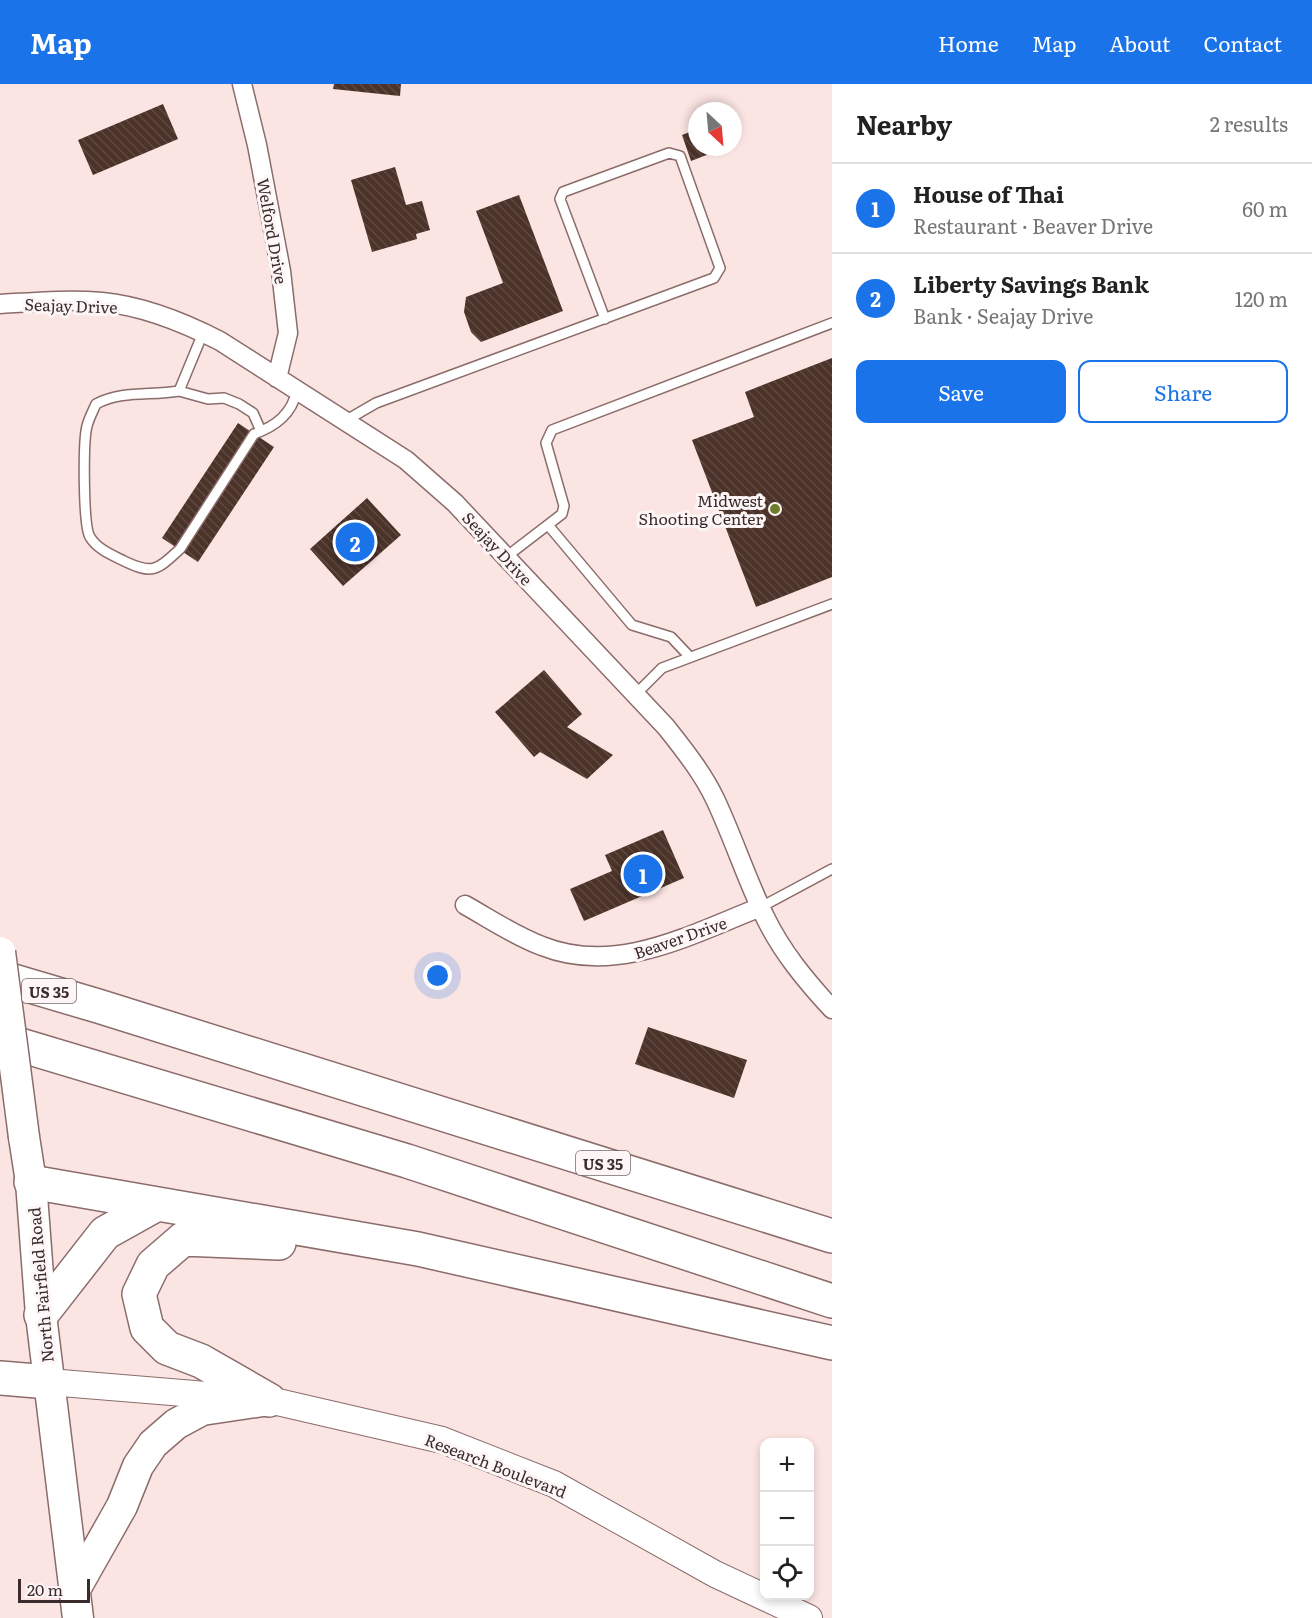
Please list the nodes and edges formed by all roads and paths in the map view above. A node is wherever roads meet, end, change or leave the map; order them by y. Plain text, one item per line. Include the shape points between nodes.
1 (242, 84) edge
2 (0, 304) edge
3 (604, 319) junction
4 (832, 323) edge
5 (203, 333) junction
6 (277, 378) junction
7 (297, 390) junction
8 (179, 391) junction
9 (345, 421) junction
10 (261, 431) junction
11 (548, 525) junction
12 (506, 557) junction
13 (832, 604) edge
14 (690, 657) junction
15 (636, 694) junction
16 (832, 869) edge
17 (465, 905) dead end
18 (761, 907) junction
19 (0, 952) edge
20 (0, 965) edge
21 (0, 977) edge
22 (98, 1006) junction
23 (832, 1009) edge
24 (0, 1039) edge
25 (31, 1182) junction
26 (157, 1204) junction
27 (832, 1236) edge
28 (418, 1249) junction
29 (832, 1301) edge
30 (41, 1315) junction
31 (832, 1343) edge
32 (0, 1378) edge
33 (49, 1382) junction
34 (269, 1400) junction
35 (76, 1605) edge
36 (809, 1618) edge

1 - 6 street, Welford Drive via 282,271 288,333
2 - 5 street, Seajay Drive via 102,302 143,309
3 - 3 lane via 714,278 720,268 680,156 669,153 563,192 560,200
3 - 9 lane via 376,403
4 - 11 lane via 552,430 546,442 564,506 562,514
5 - 6 street, Seajay Drive
5 - 8 lane
6 - 7 street, Seajay Drive
7 - 9 street, Seajay Drive
7 - 10 lane via 287,414
8 - 10 lane via 239,404 253,413
8 - 10 lane via 110,396 96,404 87,424 89,536 106,552 141,570 166,562 180,549 254,434
9 - 12 street, Seajay Drive via 406,460 455,503
11 - 12 lane
11 - 14 lane via 632,625 671,638
12 - 15 street, Seajay Drive
13 - 14 lane
14 - 15 lane via 662,668
15 - 18 street, Seajay Drive via 693,760 714,797
16 - 18 lane
17 - 18 street, Beaver Drive via 541,946 598,958 648,951
18 - 23 street, Seajay Drive via 783,950
19 - 25 main road, North Fairfield Road, bridge
20 - 22 highway
21 - 22 highway, US 35
22 - 27 highway, US 35
24 - 29 highway via 407,1161
25 - 26 highway
25 - 30 main road, North Fairfield Road
26 - 28 highway
26 - 30 highway via 105,1233
28 - 31 highway
28 - 34 highway via 183,1239 153,1265 139,1294 147,1328 167,1348 201,1361
30 - 33 main road, North Fairfield Road
32 - 33 highway
33 - 34 main road, Research Boulevard
33 - 35 main road, North Fairfield Road
34 - 35 main road via 201,1410 176,1424 153,1444 138,1466
34 - 36 main road, Research Boulevard via 442,1440 554,1484 715,1574

